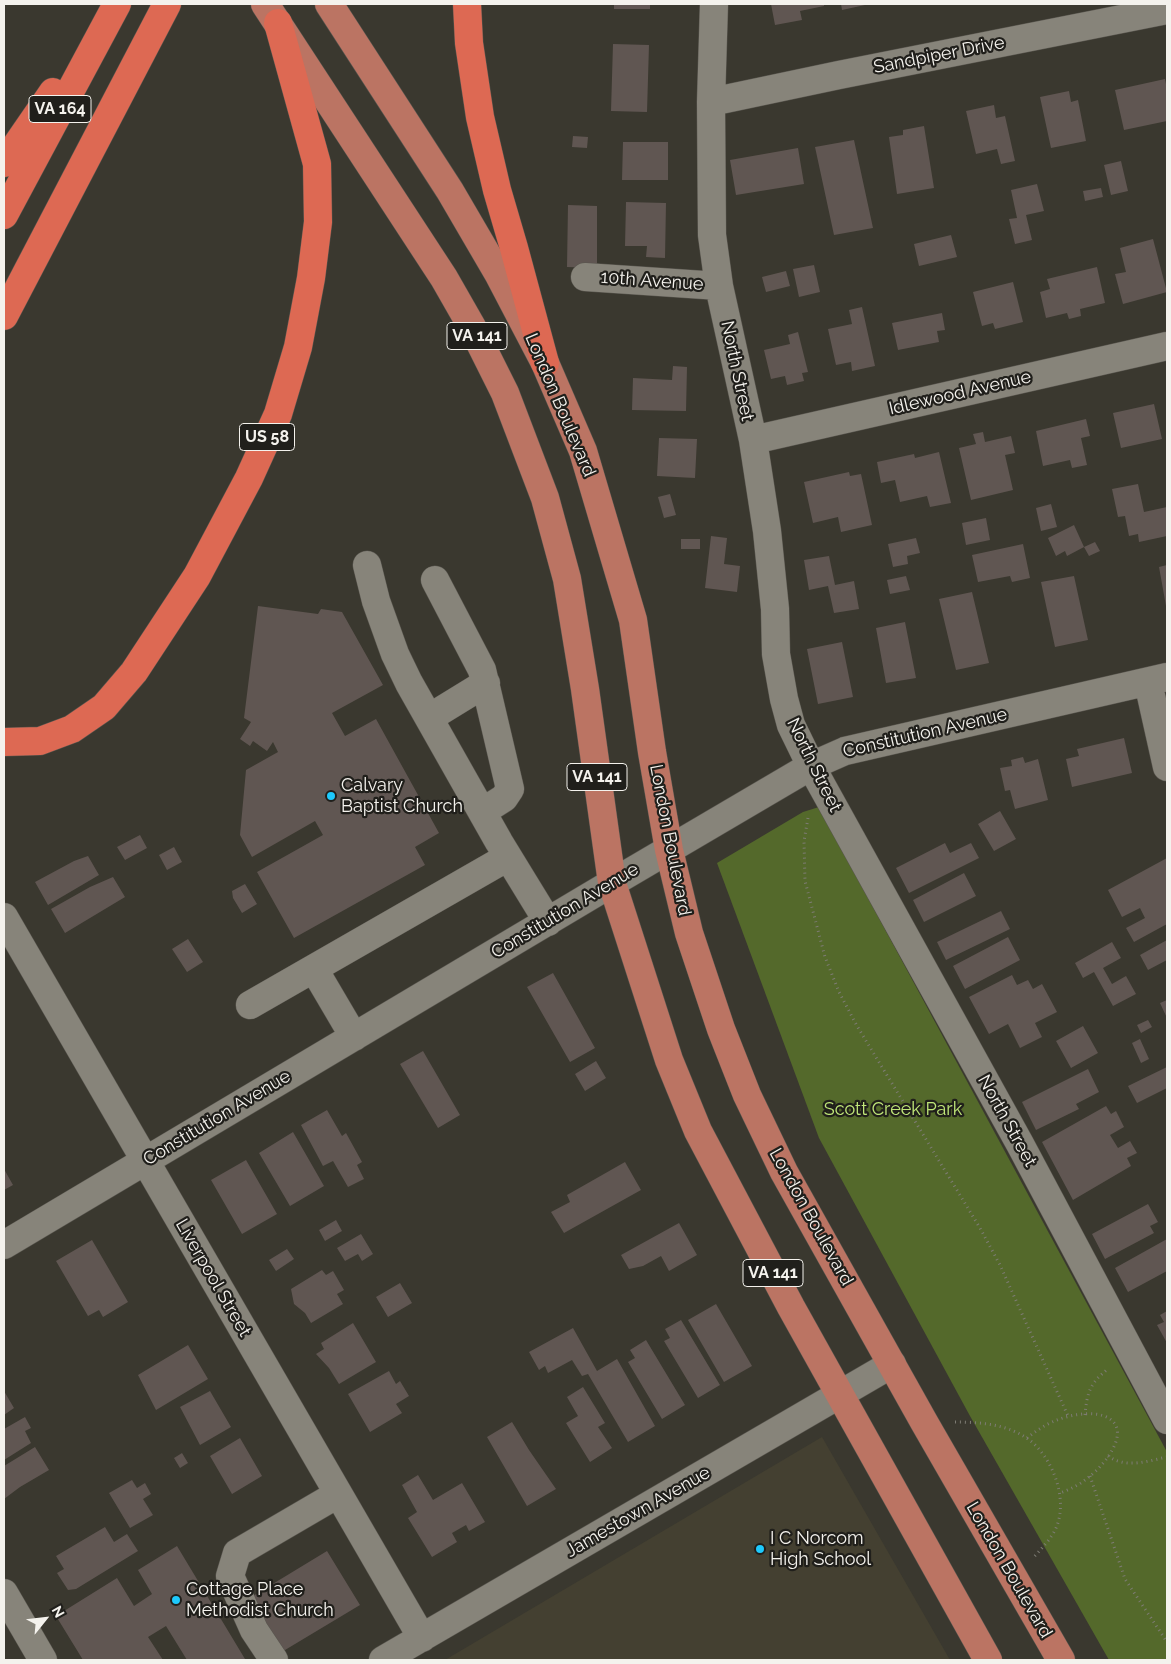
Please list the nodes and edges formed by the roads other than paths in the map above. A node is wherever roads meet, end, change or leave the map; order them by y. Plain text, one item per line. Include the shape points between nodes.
1 (117, 4) edge
2 (167, 4) edge
3 (329, 4) edge
4 (467, 4) edge
5 (714, 4) edge
6 (1167, 10) edge
7 (271, 13) edge
8 (711, 102) junction
9 (4, 163) edge
10 (4, 215) edge
11 (585, 277) dead end
12 (719, 286) junction
13 (4, 316) edge
14 (1167, 346) edge
15 (545, 362) junction
16 (752, 440) junction
17 (367, 565) dead end
18 (435, 580) dead end
19 (1158, 679) edge
20 (486, 683) junction
21 (429, 718) junction
22 (4, 742) edge
23 (811, 766) junction
24 (1167, 767) edge
25 (482, 812) junction
26 (669, 850) junction
27 (508, 857) junction
28 (612, 883) junction
29 (4, 917) edge
30 (548, 922) junction
31 (314, 969) junction
32 (250, 1005) dead end
33 (354, 1037) junction
34 (145, 1161) junction
35 (4, 1245) edge
36 (892, 1364) junction
37 (840, 1395) junction
38 (1164, 1406) edge
39 (338, 1494) junction
40 (7, 1606) edge
41 (422, 1638) junction
42 (43, 1660) edge
43 (274, 1660) edge
44 (384, 1660) edge
45 (988, 1660) edge
46 (1061, 1660) edge

1 - 9 highway
1 - 10 highway, VA 164
2 - 13 highway
3 - 15 main road, London Boulevard / VA 141 via 450,191
4 - 15 highway via 480,117
5 - 8 street, North Street
6 - 8 street, Sandpiper Drive
7 - 22 highway, US 58 via 317,164 318,222 311,278 298,347 278,414 249,478 197,576 134,672 104,708 72,729 40,741
7 - 28 main road, VA 141 via 444,278 505,393 544,498 567,579
8 - 12 street, North Street via 712,235
11 - 12 street, 10th Avenue
12 - 16 street, North Street
14 - 16 street, Idlewood Avenue
15 - 26 main road, London Boulevard / VA 141 via 583,451 633,620
16 - 23 street, North Street via 767,531 776,654 784,699
17 - 21 street via 395,654
18 - 20 street
19 - 23 street, Constitution Avenue via 845,751
19 - 24 street
20 - 21 street
20 - 25 street via 510,789 504,798
21 - 25 street
23 - 26 street, Constitution Avenue
23 - 38 street, North Street via 1130,1352
25 - 27 street
26 - 28 street, Constitution Avenue
26 - 36 main road, London Boulevard / VA 141 via 689,933 747,1095 784,1172
27 - 30 street
27 - 31 street
28 - 30 street, Constitution Avenue
28 - 37 main road, VA 141 via 669,1060 698,1131
29 - 34 street, Liverpool Street
30 - 33 street, Constitution Avenue
31 - 32 street
31 - 33 street
33 - 34 street, Constitution Avenue
34 - 35 street, Constitution Avenue
34 - 39 street, Liverpool Street
36 - 37 street, Jamestown Avenue
36 - 46 main road, London Boulevard / VA 141
37 - 41 street, Jamestown Avenue
37 - 45 main road, VA 141
39 - 41 street, Liverpool Street
39 - 43 street via 238,1554 230,1576 254,1630
40 - 42 street
41 - 44 street, Jamestown Avenue

